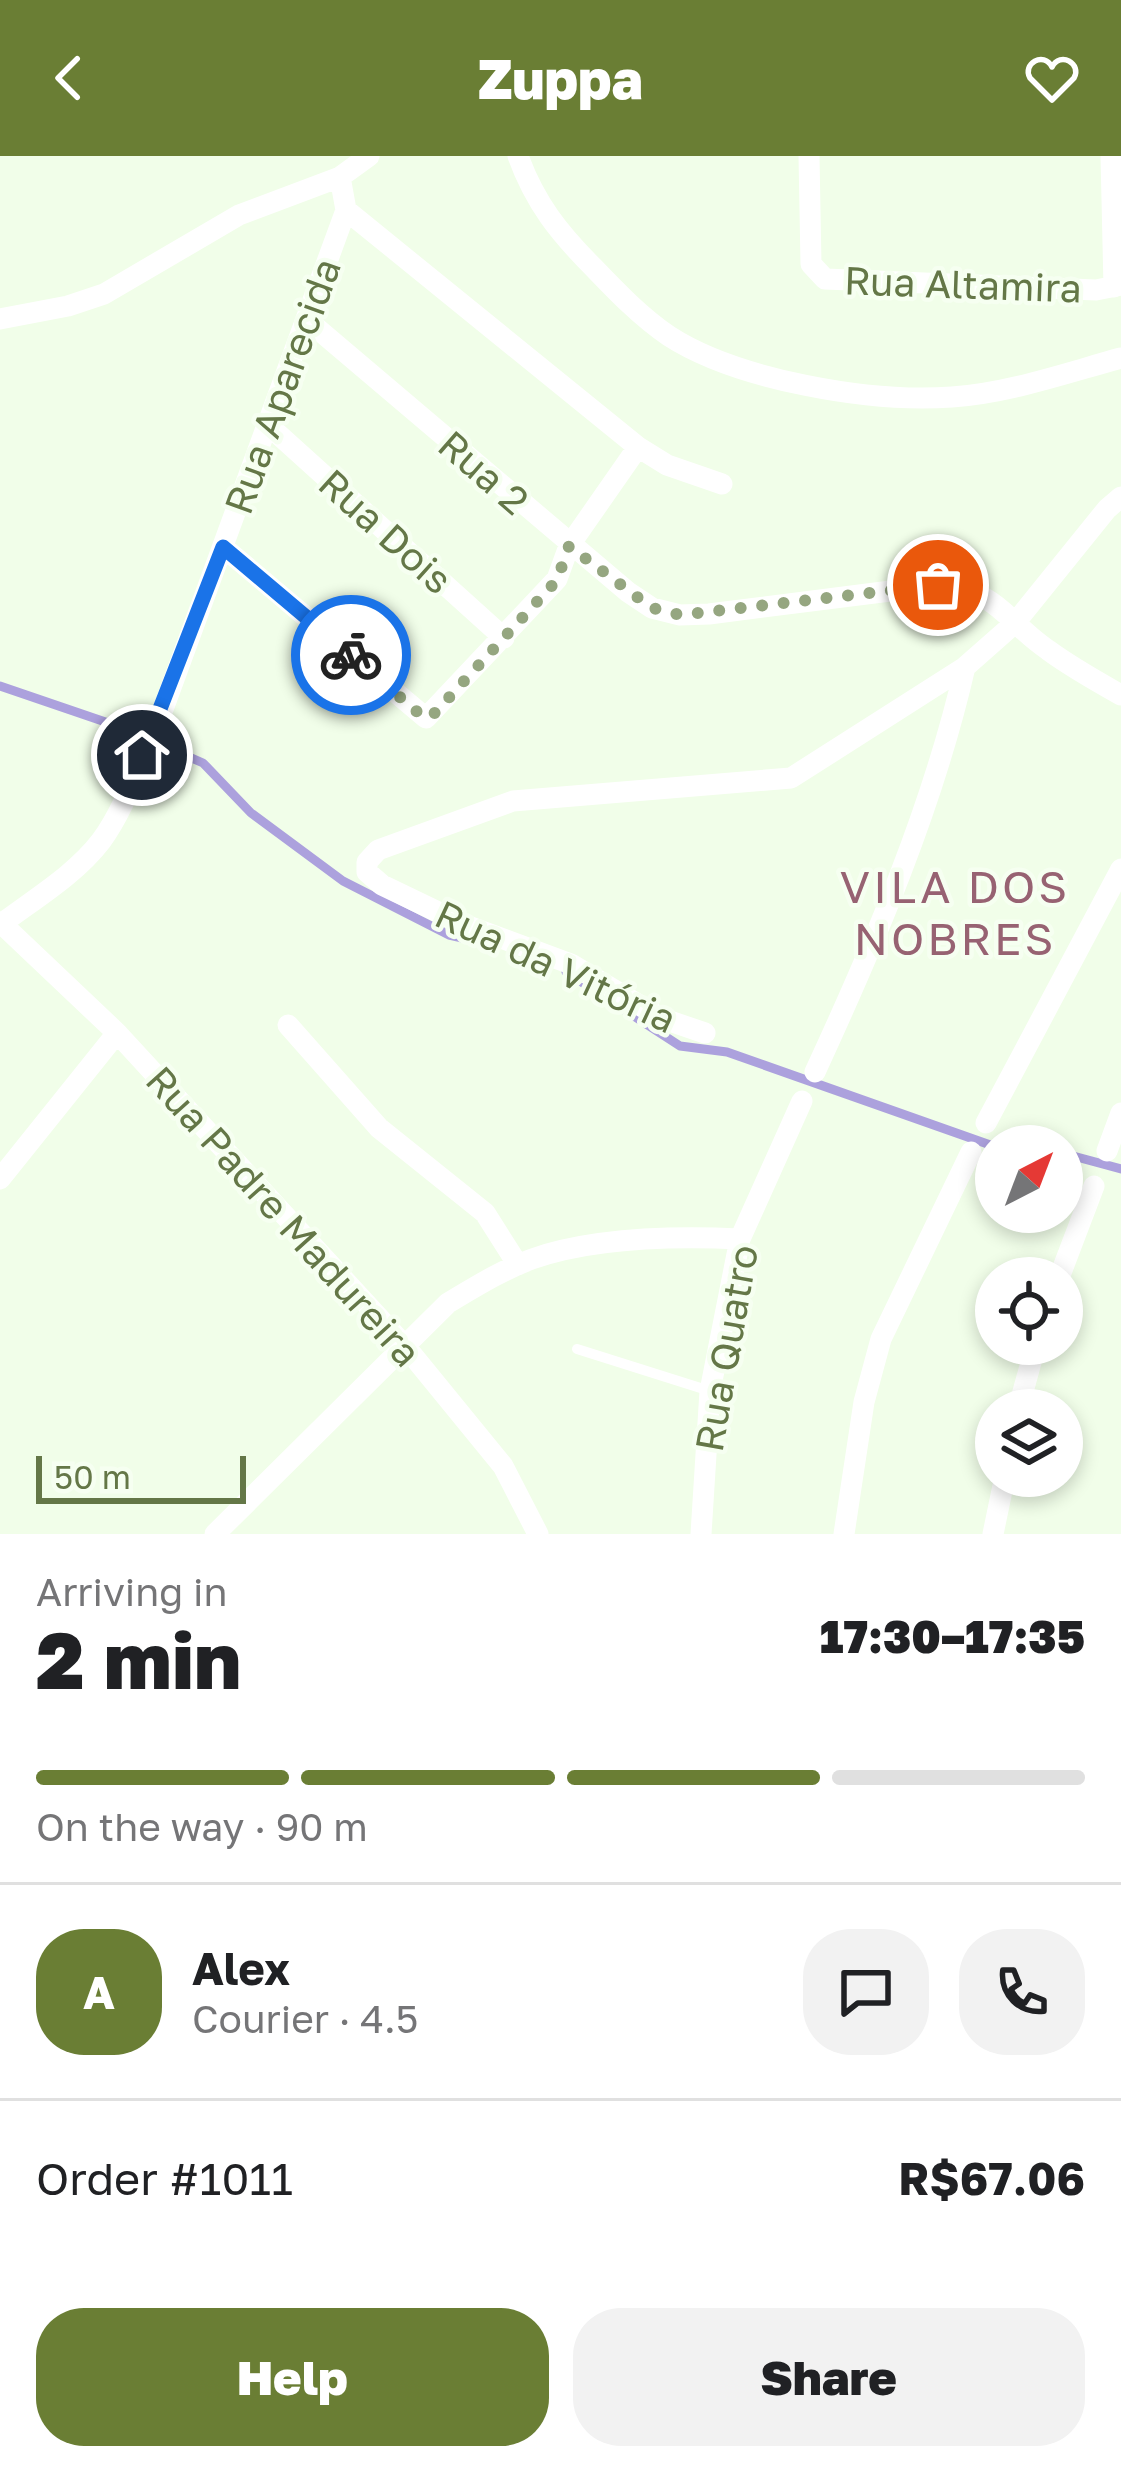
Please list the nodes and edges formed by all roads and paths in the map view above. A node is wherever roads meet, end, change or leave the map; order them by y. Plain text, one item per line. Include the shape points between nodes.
1 (369, 156) edge
2 (518, 156) edge
3 (809, 156) edge
4 (1111, 156) edge
5 (340, 177) junction
6 (346, 210) junction
7 (1118, 286) edge
8 (0, 320) edge
9 (306, 320) junction
10 (1121, 358) edge
11 (268, 425) junction
12 (638, 447) junction
13 (722, 484) dead end
14 (1121, 497) edge
15 (569, 546) junction
16 (223, 547) junction
17 (1015, 622) junction
18 (504, 638) junction
19 (965, 667) junction
20 (1121, 695) edge
21 (1121, 869) edge
22 (0, 923) edge
23 (288, 1024) dead end
24 (118, 1033) junction
25 (705, 1033) dead end
26 (815, 1072) dead end
27 (802, 1101) dead end
28 (1121, 1113) edge
29 (986, 1123) dead end
30 (1107, 1150) dead end
31 (971, 1152) dead end
32 (0, 1179) edge
33 (1094, 1186) dead end
34 (740, 1239) junction
35 (1067, 1257) edge
36 (518, 1265) junction
37 (405, 1346) junction
38 (577, 1349) dead end
39 (710, 1391) junction
40 (1001, 1497) edge
41 (215, 1534) edge
42 (538, 1534) edge
43 (701, 1534) edge
44 (844, 1534) edge
45 (993, 1534) edge

1 - 5 street
2 - 10 street via 539,207 628,303 694,350 758,375 848,392 949,398
3 - 7 street, Rua Altamira via 811,264 825,279
4 - 7 street
5 - 6 street
5 - 8 street via 239,215 104,294
6 - 9 street, Rua Aparecida
6 - 12 street
9 - 11 street, Rua Aparecida
9 - 15 street, Rua 2
11 - 16 street, Rua Aparecida
11 - 18 street, Rua Dois
12 - 13 street
12 - 15 street
14 - 17 street, Rua da Vitória
15 - 17 street, Rua 2 via 652,608 680,615 938,585 981,594
15 - 18 street via 557,580
16 - 18 street via 422,716 431,717
16 - 22 street, Rua Aparecida via 158,723 101,840
17 - 19 street, Rua da Vitória
17 - 20 street, Rua 2
19 - 25 street, Rua da Vitória via 791,778 513,802 378,850 367,862 382,885 572,964 639,1008
19 - 26 street via 871,951
21 - 29 street
22 - 24 street, Rua Padre Madureira
23 - 36 street via 380,1129 484,1213
24 - 32 street
24 - 37 street, Rua Padre Madureira
27 - 34 street, Rua Quatro
28 - 30 street
31 - 44 street via 881,1339
33 - 35 street
34 - 36 street via 635,1240
34 - 39 street, Rua Quatro
36 - 37 street via 448,1303
37 - 41 street
37 - 42 street, Rua Padre Madureira via 502,1466
38 - 39 lane
39 - 43 street, Rua Quatro
40 - 45 street

